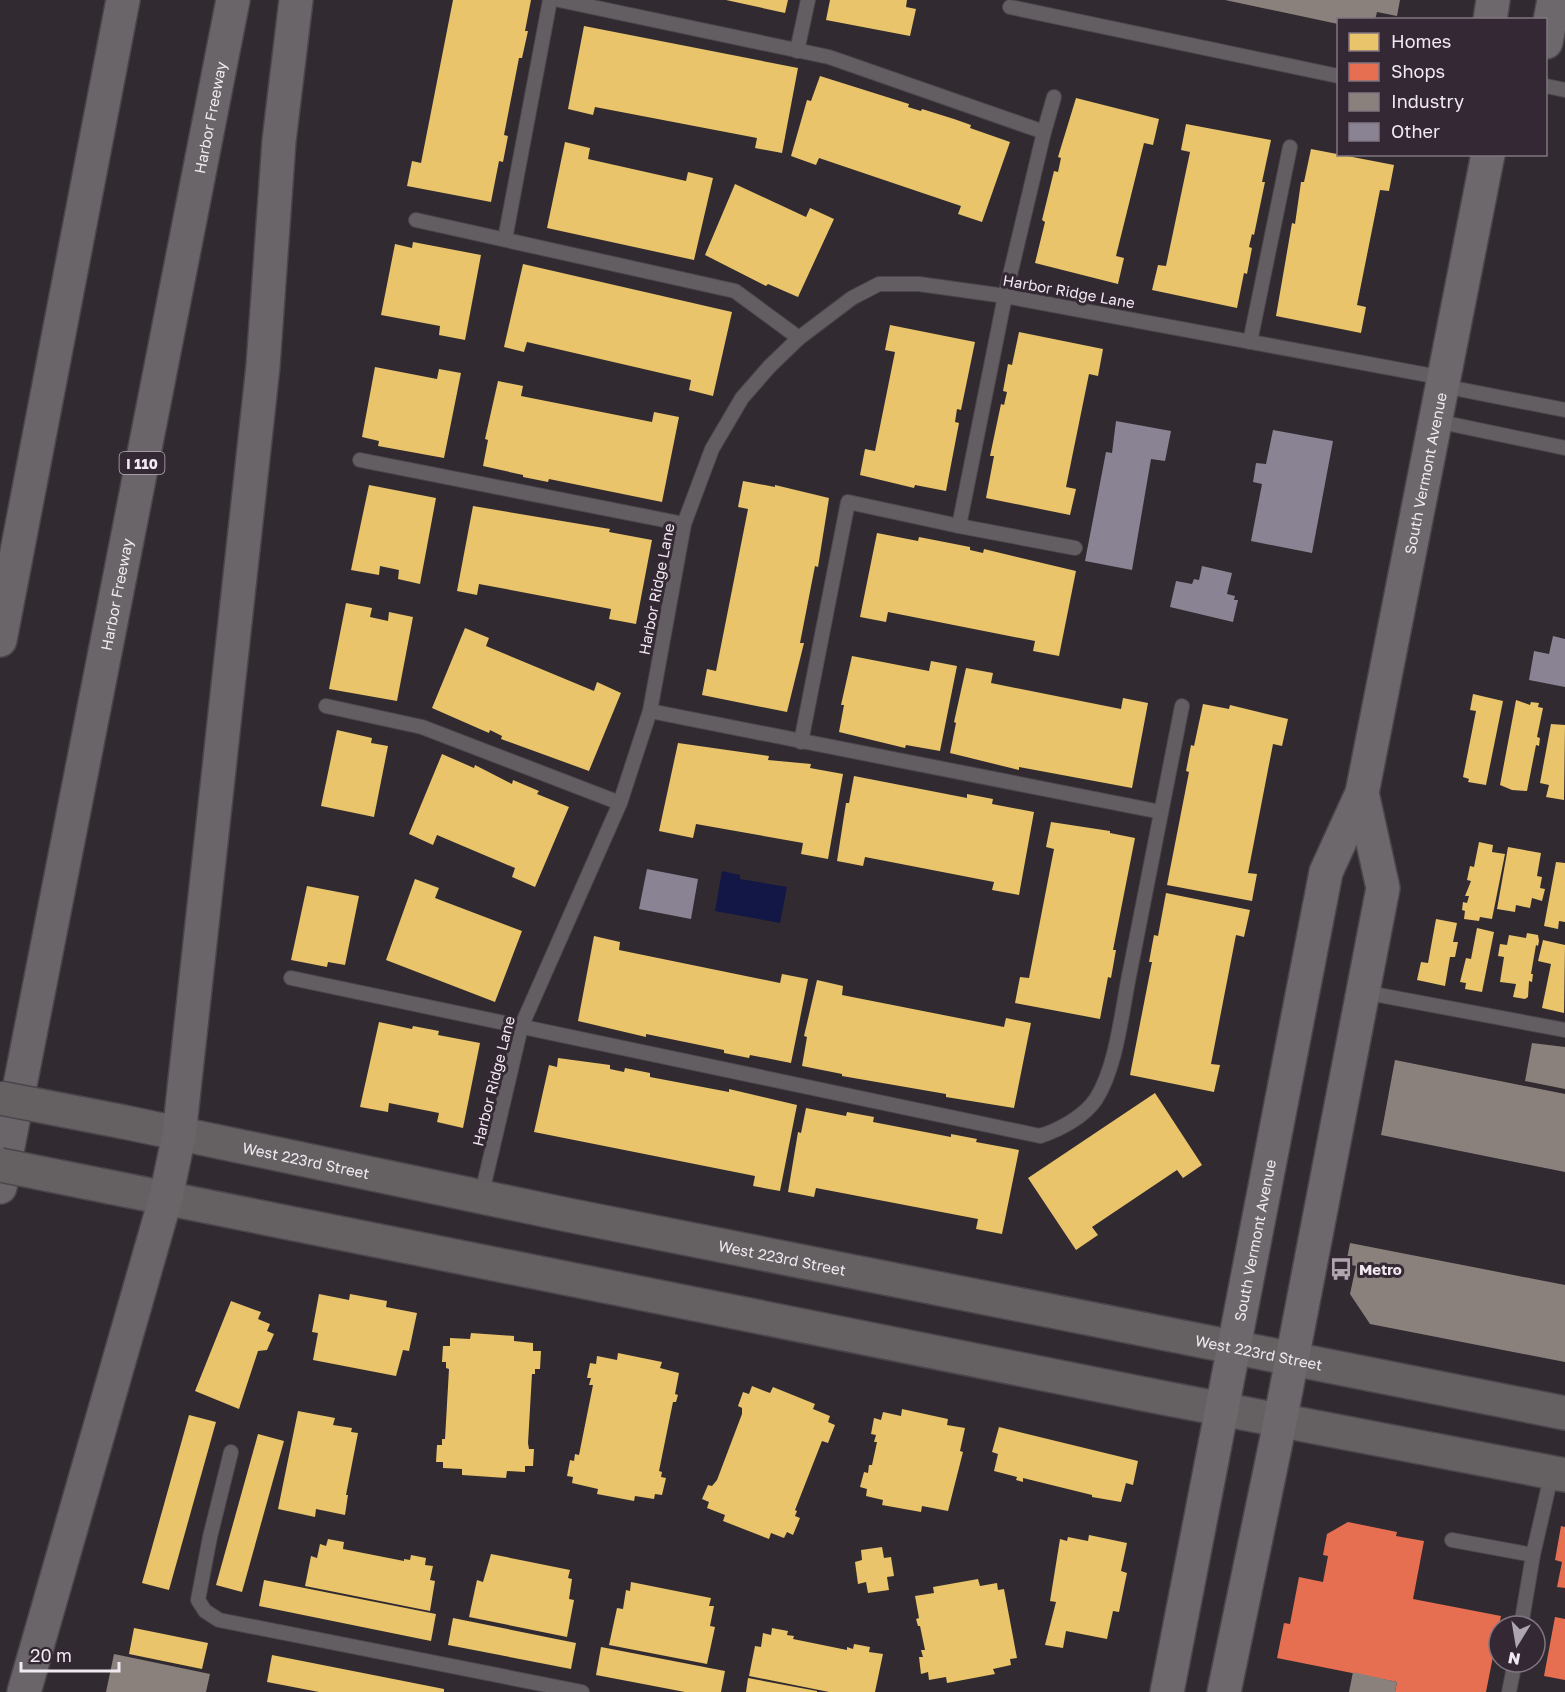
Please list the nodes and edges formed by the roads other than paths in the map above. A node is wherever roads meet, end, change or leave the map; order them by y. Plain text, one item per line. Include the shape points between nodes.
1 (123, 0) edge
2 (233, 0) edge
3 (296, 0) edge
4 (550, 0) edge
5 (559, 0) edge
6 (807, 0) edge
7 (1493, 0) edge
8 (1554, 0) edge
9 (1010, 7) dead end
10 (1490, 18) edge
11 (1547, 33) edge
12 (797, 51) junction
13 (1337, 76) edge
14 (1547, 86) edge
15 (1565, 90) edge
16 (1054, 97) dead end
17 (1044, 132) junction
18 (1290, 147) dead end
19 (1488, 156) edge
20 (416, 220) dead end
21 (505, 239) junction
22 (1005, 296) junction
23 (799, 338) junction
24 (1250, 342) junction
25 (1444, 382) junction
26 (1565, 410) edge
27 (1436, 421) junction
28 (1565, 448) edge
29 (360, 460) dead end
30 (684, 524) junction
31 (959, 526) junction
32 (1076, 548) dead end
33 (0, 640) edge
34 (326, 706) dead end
35 (1182, 706) dead end
36 (651, 711) junction
37 (801, 742) junction
38 (1362, 793) junction
39 (620, 803) junction
40 (1161, 812) junction
41 (291, 978) dead end
42 (1363, 992) junction
43 (521, 1027) junction
44 (1565, 1030) edge
45 (0, 1098) edge
46 (179, 1135) junction
47 (0, 1165) edge
48 (0, 1187) edge
49 (166, 1197) junction
50 (481, 1197) junction
51 (1234, 1347) junction
52 (1293, 1359) junction
53 (1222, 1409) junction
54 (1565, 1413) edge
55 (1281, 1421) junction
56 (231, 1452) dead end
57 (1559, 1474) edge
58 (1452, 1540) dead end
59 (1533, 1555) junction
60 (1523, 1614) edge
61 (1513, 1674) edge
62 (24, 1692) edge
63 (582, 1692) edge
64 (1167, 1692) edge
65 (1224, 1692) edge
66 (1509, 1692) edge

1 - 33 highway
2 - 48 highway, Harbor Freeway / I 110
3 - 46 highway via 279,141 262,378
4 - 21 lane
5 - 12 lane
6 - 12 lane
7 - 10 main road
8 - 11 main road
9 - 13 lane
12 - 17 lane via 829,57
14 - 15 lane
16 - 17 lane
17 - 22 lane
18 - 24 lane
19 - 25 main road, South Vermont Avenue
20 - 21 lane
21 - 23 lane via 735,291
22 - 23 lane, Harbor Ridge Lane via 919,284 879,284 852,298
22 - 24 lane, Harbor Ridge Lane
22 - 31 lane
23 - 30 lane, Harbor Ridge Lane via 742,398 712,449
24 - 25 lane, Harbor Ridge Lane
25 - 26 lane, Harbor Ridge Lane
25 - 27 main road, South Vermont Avenue
27 - 28 lane
27 - 38 main road, South Vermont Avenue
29 - 30 lane
30 - 36 lane, Harbor Ridge Lane
31 - 32 lane
31 - 37 lane via 848,502
34 - 39 lane via 422,727
35 - 40 lane
36 - 37 lane
36 - 39 lane, Harbor Ridge Lane
37 - 40 lane
38 - 42 main road, South Vermont Avenue via 1383,888
38 - 51 main road, South Vermont Avenue via 1326,872
39 - 43 lane, Harbor Ridge Lane
40 - 43 lane via 1119,1025 1104,1081 1095,1100 1060,1130 1040,1136 1024,1134
41 - 43 lane
42 - 44 lane
42 - 52 main road, South Vermont Avenue
43 - 50 lane, Harbor Ridge Lane
45 - 46 main road, West 223rd Street, bridge
46 - 49 highway
46 - 50 main road, West 223rd Street
47 - 49 main road, bridge
49 - 53 main road
49 - 62 highway
50 - 51 main road, West 223rd Street
51 - 52 main road, West 223rd Street
51 - 53 main road, South Vermont Avenue
52 - 54 main road, West 223rd Street
52 - 55 main road, South Vermont Avenue
53 - 55 main road
53 - 64 main road, South Vermont Avenue
55 - 57 main road
55 - 65 main road, South Vermont Avenue
56 - 63 lane via 198,1600 204,1611 219,1620
57 - 59 lane
58 - 59 lane
59 - 60 lane
61 - 66 lane

